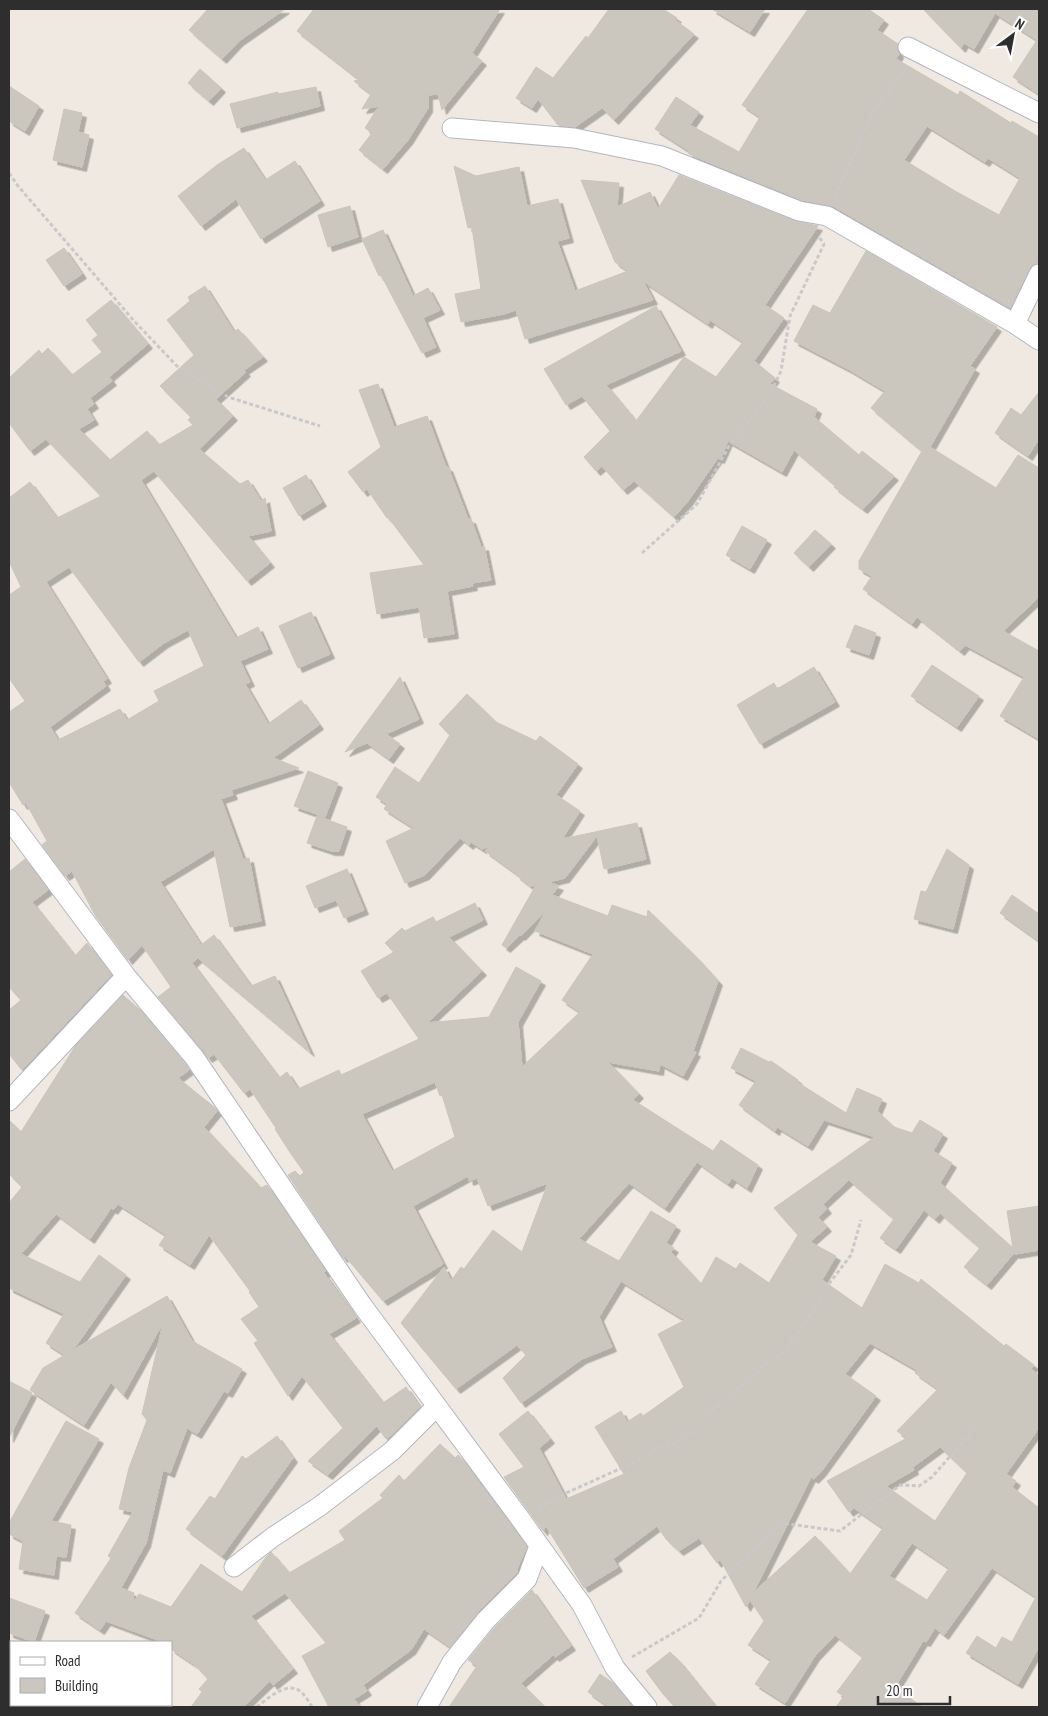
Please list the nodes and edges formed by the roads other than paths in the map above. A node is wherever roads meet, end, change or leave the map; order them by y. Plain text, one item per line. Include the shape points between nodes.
1 (908, 55) road end
2 (1039, 113) edge
3 (452, 128) dead end
4 (1039, 274) edge
5 (1014, 324) junction
6 (1039, 340) edge
7 (9, 820) edge
8 (126, 976) junction
9 (9, 1101) edge
10 (437, 1406) junction
11 (539, 1546) junction
12 (234, 1568) dead end
13 (427, 1707) edge
14 (647, 1707) edge

1 - 2 street
3 - 5 street via 574,138 662,156 799,211 826,216
4 - 5 street
5 - 6 street
7 - 8 street
8 - 9 street
8 - 10 street via 194,1057 362,1305
10 - 11 street
10 - 12 street via 392,1451
11 - 13 street via 527,1579 486,1620 452,1662
11 - 14 street via 582,1605 615,1668

